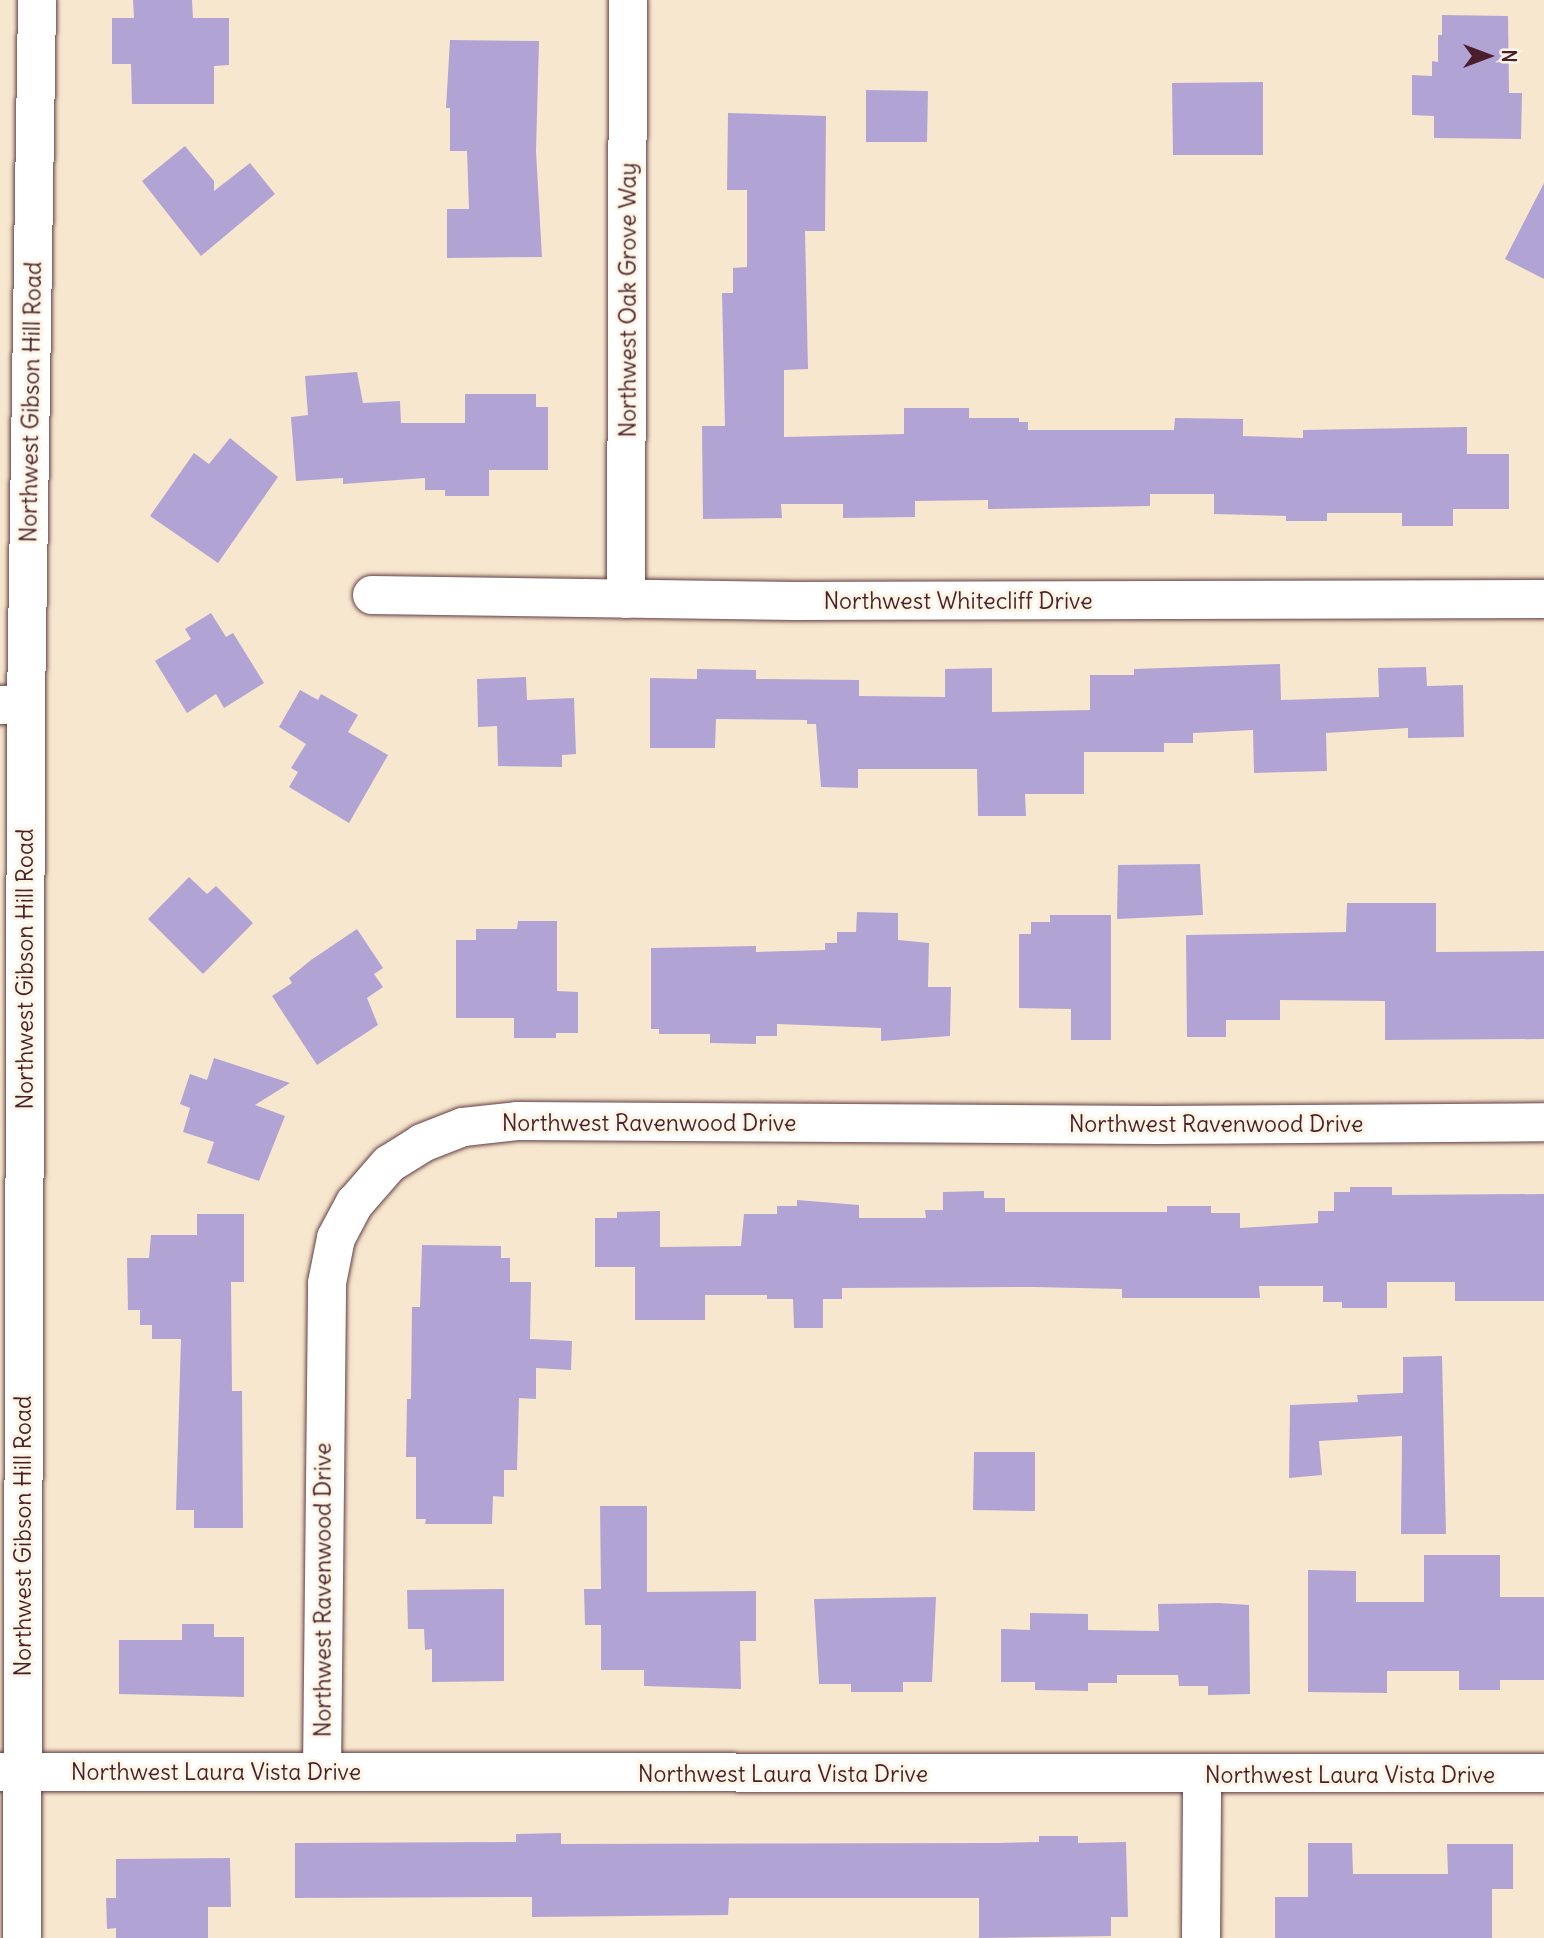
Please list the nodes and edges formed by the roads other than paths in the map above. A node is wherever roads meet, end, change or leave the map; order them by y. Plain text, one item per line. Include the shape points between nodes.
1 (37, 0) edge
2 (628, 0) edge
3 (372, 595) dead end
4 (626, 599) junction
5 (1544, 600) edge
6 (13, 704) edge
7 (1544, 1122) edge
8 (322, 1771) junction
9 (11, 1772) edge
10 (1544, 1773) edge
11 (1202, 1776) junction
12 (22, 1938) edge
13 (1201, 1938) edge

1 - 6 street, Northwest Gibson Hill Road
2 - 4 street, Northwest Oak Grove Way
3 - 4 street, Northwest Whitecliff Drive
4 - 5 street, Northwest Whitecliff Drive
6 - 9 street, Northwest Gibson Hill Road
7 - 8 street, Northwest Ravenwood Drive via 517,1121 463,1127 422,1143 389,1164 355,1203 336,1238 327,1283
8 - 9 street, Northwest Laura Vista Drive
8 - 11 street, Northwest Laura Vista Drive
9 - 12 street, Northwest Gibson Hill Road
10 - 11 street, Northwest Laura Vista Drive
11 - 13 street

